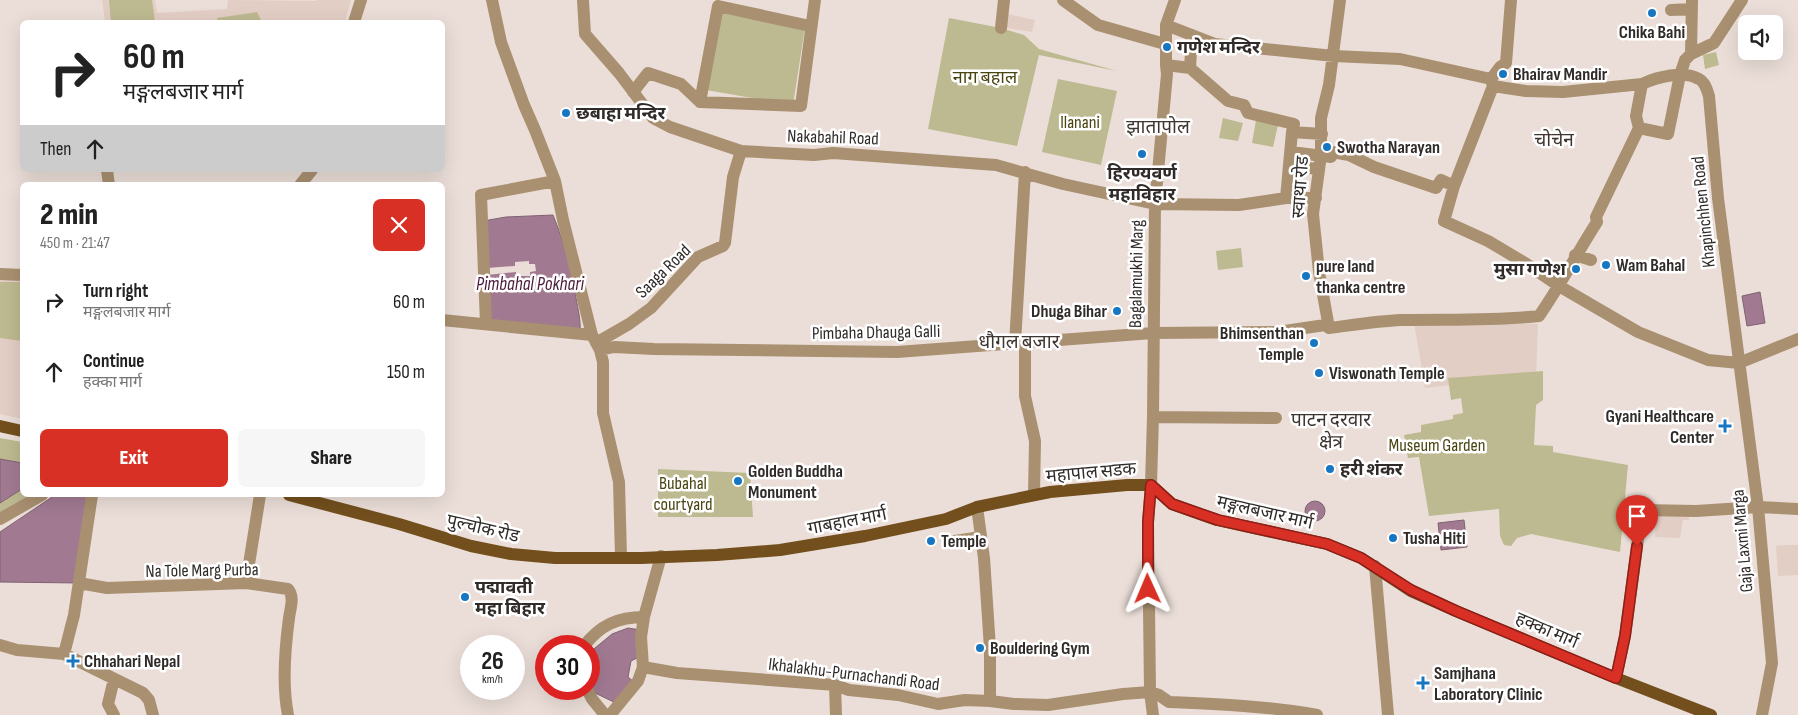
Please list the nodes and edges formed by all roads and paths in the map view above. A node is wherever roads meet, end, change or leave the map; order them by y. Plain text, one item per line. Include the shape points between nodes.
1 (361, 0) edge
2 (492, 0) edge
3 (584, 0) edge
4 (815, 0) edge
5 (1004, 0) edge
6 (1063, 0) edge
7 (1175, 0) edge
8 (1340, 0) edge
9 (1511, 0) edge
10 (1732, 0) edge
11 (1742, 0) edge
12 (1692, 4) edge
13 (1671, 10) dead end
14 (355, 20) edge
15 (1166, 25) junction
16 (810, 26) junction
17 (1001, 28) dead end
18 (1192, 35) junction
19 (1165, 44) junction
20 (1691, 54) junction
21 (1334, 56) junction
22 (1166, 65) junction
23 (1190, 68) junction
24 (1680, 75) junction
25 (1492, 83) junction
26 (1642, 84) junction
27 (634, 92) junction
28 (700, 102) junction
29 (1639, 128) junction
30 (1292, 132) junction
31 (1322, 137) junction
32 (741, 151) junction
33 (1291, 152) junction
34 (1326, 154) junction
35 (1289, 166) junction
36 (1319, 170) junction
37 (1024, 172) junction
38 (555, 181) junction
39 (1454, 186) junction
40 (1436, 188) junction
41 (1286, 198) junction
42 (1316, 198) junction
43 (1450, 201) junction
44 (1155, 204) junction
45 (1575, 255) junction
46 (1591, 260) dead end
47 (0, 274) edge
48 (20, 276) edge
49 (1559, 286) junction
50 (445, 320) edge
51 (486, 324) junction
52 (1329, 328) junction
53 (1153, 333) junction
54 (1798, 339) edge
55 (596, 343) junction
56 (1020, 343) junction
57 (1739, 363) junction
58 (1153, 417) junction
59 (1276, 418) dead end
60 (0, 426) edge
61 (20, 431) edge
62 (1151, 485) junction
63 (1034, 495) junction
64 (38, 497) edge
65 (92, 497) edge
66 (260, 497) edge
67 (297, 497) edge
68 (977, 507) junction
69 (1758, 507) junction
70 (1798, 509) edge
71 (0, 519) edge
72 (981, 537) junction
73 (955, 541) dead end
74 (661, 556) junction
75 (621, 557) junction
76 (640, 558) joint
77 (1375, 566) junction
78 (79, 583) junction
79 (246, 583) junction
80 (644, 617) junction
81 (594, 635) edge
82 (0, 645) edge
83 (64, 654) junction
84 (643, 667) junction
85 (1616, 678) junction
86 (114, 679) junction
87 (835, 685) junction
88 (1155, 693) junction
89 (593, 700) edge
90 (990, 701) junction
91 (109, 711) edge
92 (153, 715) edge
93 (288, 715) edge
94 (605, 715) edge
95 (610, 715) edge
96 (836, 715) edge
97 (1153, 715) edge
98 (1317, 715) edge
99 (1388, 715) edge
100 (1711, 715) edge
101 (1762, 715) edge

1 - 14 street
2 - 38 street via 501,42
3 - 27 street, Nakabahil Road via 586,34
4 - 16 street
5 - 17 street
6 - 19 street via 1098,25
7 - 15 street
8 - 21 street, स्वाथा रोड
9 - 25 street via 1506,63 1500,67
10 - 11 street
11 - 20 street via 1714,43
12 - 13 street
12 - 20 street
15 - 18 street
15 - 19 street, Bagalamukhi Marg
16 - 28 street via 801,106
16 - 28 street via 718,6
18 - 21 street via 1215,44
18 - 23 street
19 - 22 street, Bagalamukhi Marg
20 - 24 street via 1685,60
21 - 25 street via 1400,59
21 - 31 street, स्वाथा रोड via 1322,118
22 - 23 street
22 - 44 street, Bagalamukhi Marg
23 - 30 street via 1228,100 1244,105 1248,113 1294,124
24 - 26 street via 1652,79
24 - 29 street via 1668,134
24 - 57 street, Khapinchhen Road via 1700,79 1709,96
25 - 26 street via 1526,91 1563,92
25 - 39 street
26 - 29 street via 1636,116
27 - 28 street via 648,73 681,84
27 - 32 street, Nakabahil Road via 653,118
29 - 45 street via 1596,217 1597,222
30 - 31 street
30 - 33 street
31 - 34 street, स्वाथा रोड
32 - 37 street, Nakabahil Road via 833,153 996,165
32 - 55 street, Saaga Road via 733,177 724,246 698,257 651,308
33 - 34 street
33 - 35 street
34 - 36 street, स्वाथा रोड
34 - 40 street via 1349,155
35 - 36 street
35 - 41 street
36 - 42 street, स्वाथा रोड
37 - 44 street, Nakabahil Road
37 - 56 street
38 - 51 street via 481,195
38 - 55 street via 562,220
39 - 40 street via 1441,180
39 - 43 street
40 - 43 street via 1433,195
41 - 42 street, Nakabahil Road
41 - 44 street, Nakabahil Road via 1239,205
42 - 52 street, स्वाथा रोड via 1314,214 1319,272
43 - 49 street via 1444,221 1488,241
44 - 53 street, Bagalamukhi Marg
45 - 46 street
45 - 49 street
47 - 48 street
49 - 52 street, Pimbaha Dhauga Galli via 1539,316 1506,320 1400,320
49 - 57 street via 1638,332 1708,360
50 - 51 street, Pimbaha Dhauga Galli
51 - 55 street, Pimbaha Dhauga Galli
52 - 53 street, Pimbaha Dhauga Galli via 1326,325 1278,332
53 - 56 street, Pimbaha Dhauga Galli
53 - 58 street, Bagalamukhi Marg
54 - 57 street
55 - 56 street, Pimbaha Dhauga Galli via 654,349 897,352
55 - 75 street via 602,362 603,413 619,482
56 - 63 street via 1025,396 1035,441
57 - 69 street, Gaja Laxmi Marga
58 - 59 street
58 - 62 street, Bagalamukhi Marg
60 - 61 main road
62 - 63 main road, महापाल सडक
62 - 77 main road, मङ्गलबजार मार्ग via 1172,504 1218,520 1327,544
62 - 88 street, Bagalamukhi Marg via 1148,572
63 - 68 main road, गाबहाल मार्ग
64 - 71 street
65 - 78 street
66 - 79 street
67 - 75 main road, पुल्चोक रोड via 471,546 511,554 555,558
68 - 72 street
68 - 74 main road, गाबहाल मार्ग via 946,519 805,547
69 - 70 street
69 - 85 street via 1642,510
69 - 101 street, Gaja Laxmi Marga via 1772,663
72 - 73 street
72 - 90 street via 990,648
74 - 76 main road, गाबहाल मार्ग
74 - 80 street
75 - 76 main road, पुल्चोक रोड
77 - 85 main road, हक्का मार्ग via 1411,590 1456,611
77 - 99 street
78 - 79 street, Na Tole Marg Purba via 107,588
78 - 83 street
79 - 93 street, Na Tole Marg Purba via 288,588 291,592 286,644
80 - 81 street via 616,620
80 - 84 street
82 - 83 street via 17,650
83 - 86 street
84 - 87 street, Ikhalakhu-Purnachandi Road via 677,673
84 - 95 street via 638,682
85 - 100 main road, हक्का मार्ग
86 - 91 street
86 - 92 street via 143,693 149,700
87 - 90 street, Ikhalakhu-Purnachandi Road via 938,704
87 - 96 street
88 - 90 street, Ikhalakhu-Purnachandi Road via 1123,694 1048,705
88 - 97 street, Bagalamukhi Marg
88 - 98 street via 1169,702
89 - 94 street

